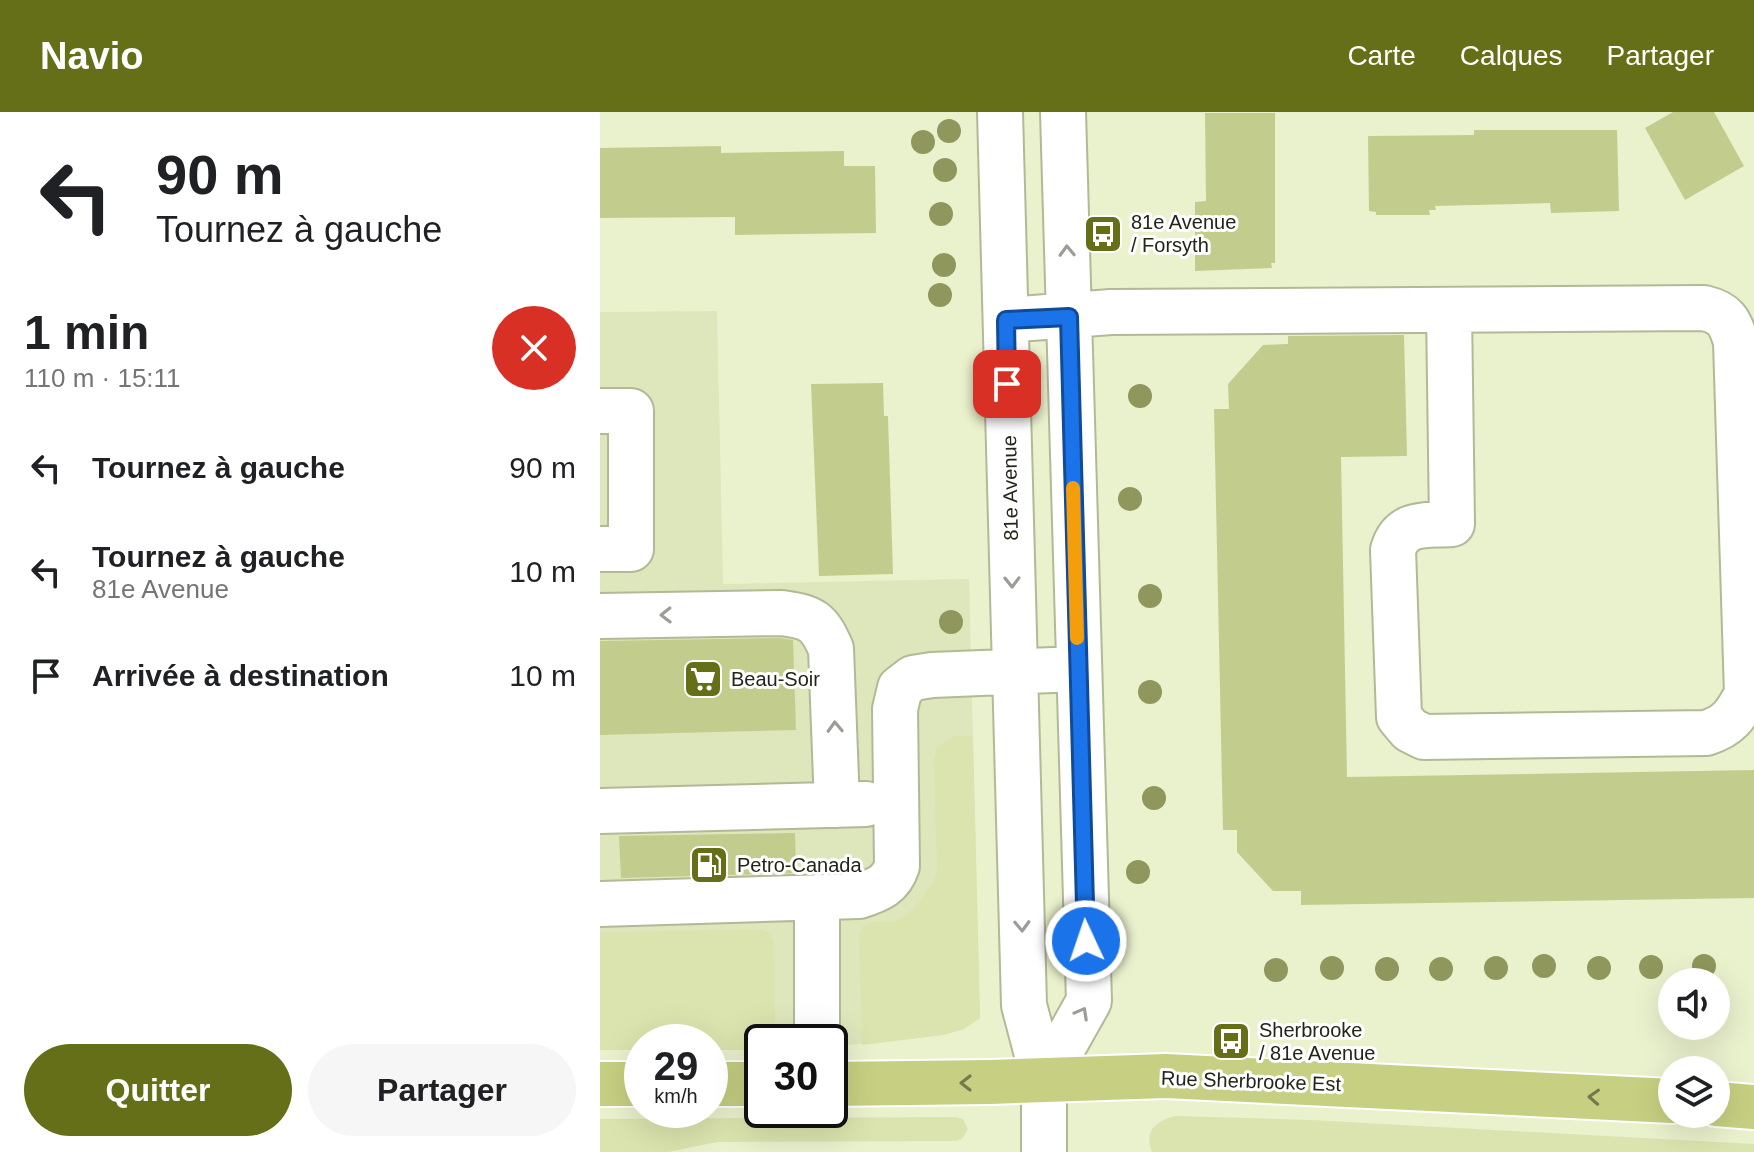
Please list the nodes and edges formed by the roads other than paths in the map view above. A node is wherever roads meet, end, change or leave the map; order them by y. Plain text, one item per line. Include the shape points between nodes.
1 (1000, 112) edge
2 (1063, 112) edge
3 (1449, 311) junction
4 (1069, 317) junction
5 (1006, 320) junction
6 (600, 411) edge
7 (600, 549) edge
8 (600, 616) edge
9 (1078, 669) junction
10 (1015, 672) junction
11 (897, 803) junction
12 (837, 805) junction
13 (600, 811) edge
14 (1020, 880) junction
15 (1084, 880) junction
16 (817, 897) junction
17 (600, 904) edge
18 (817, 1024) edge
19 (1044, 1081) junction
20 (600, 1084) edge
21 (624, 1084) edge
22 (848, 1084) edge
23 (1658, 1100) edge
24 (1730, 1105) edge
25 (1754, 1107) edge
26 (1044, 1152) edge

1 - 5 street, 81e Avenue
4 -> 2 street, 81e Avenue
3 - 3 street via 1704,308 1720,312 1731,324 1736,342 1747,694 1724,727 1706,733 1424,737 1399,717 1393,550 1397,537 1408,528 1452,524
3 - 4 street via 1111,312
4 - 5 street
4 - 9 street, 81e Avenue
5 -> 10 street, 81e Avenue
6 - 7 street via 631,411 631,549
12 -> 8 street via 831,649 823,629 807,617 782,613
9 - 10 street
9 - 15 street, 81e Avenue
10 - 11 street via 932,675 913,678 900,688 895,709
10 - 14 street, 81e Avenue
11 - 12 street
11 - 16 street via 893,878 880,890 859,896
12 - 13 street
14 - 15 street
14 -> 19 street, 81e Avenue via 1024,1005
19 -> 15 street, 81e Avenue via 1089,1001
16 - 17 street
16 - 18 street
19 -> 22 main road, Rue Sherbrooke Est
23 -> 19 main road, Rue Sherbrooke Est via 1166,1076
19 - 26 street, 81e Avenue
20 - 21 main road
24 - 25 main road

